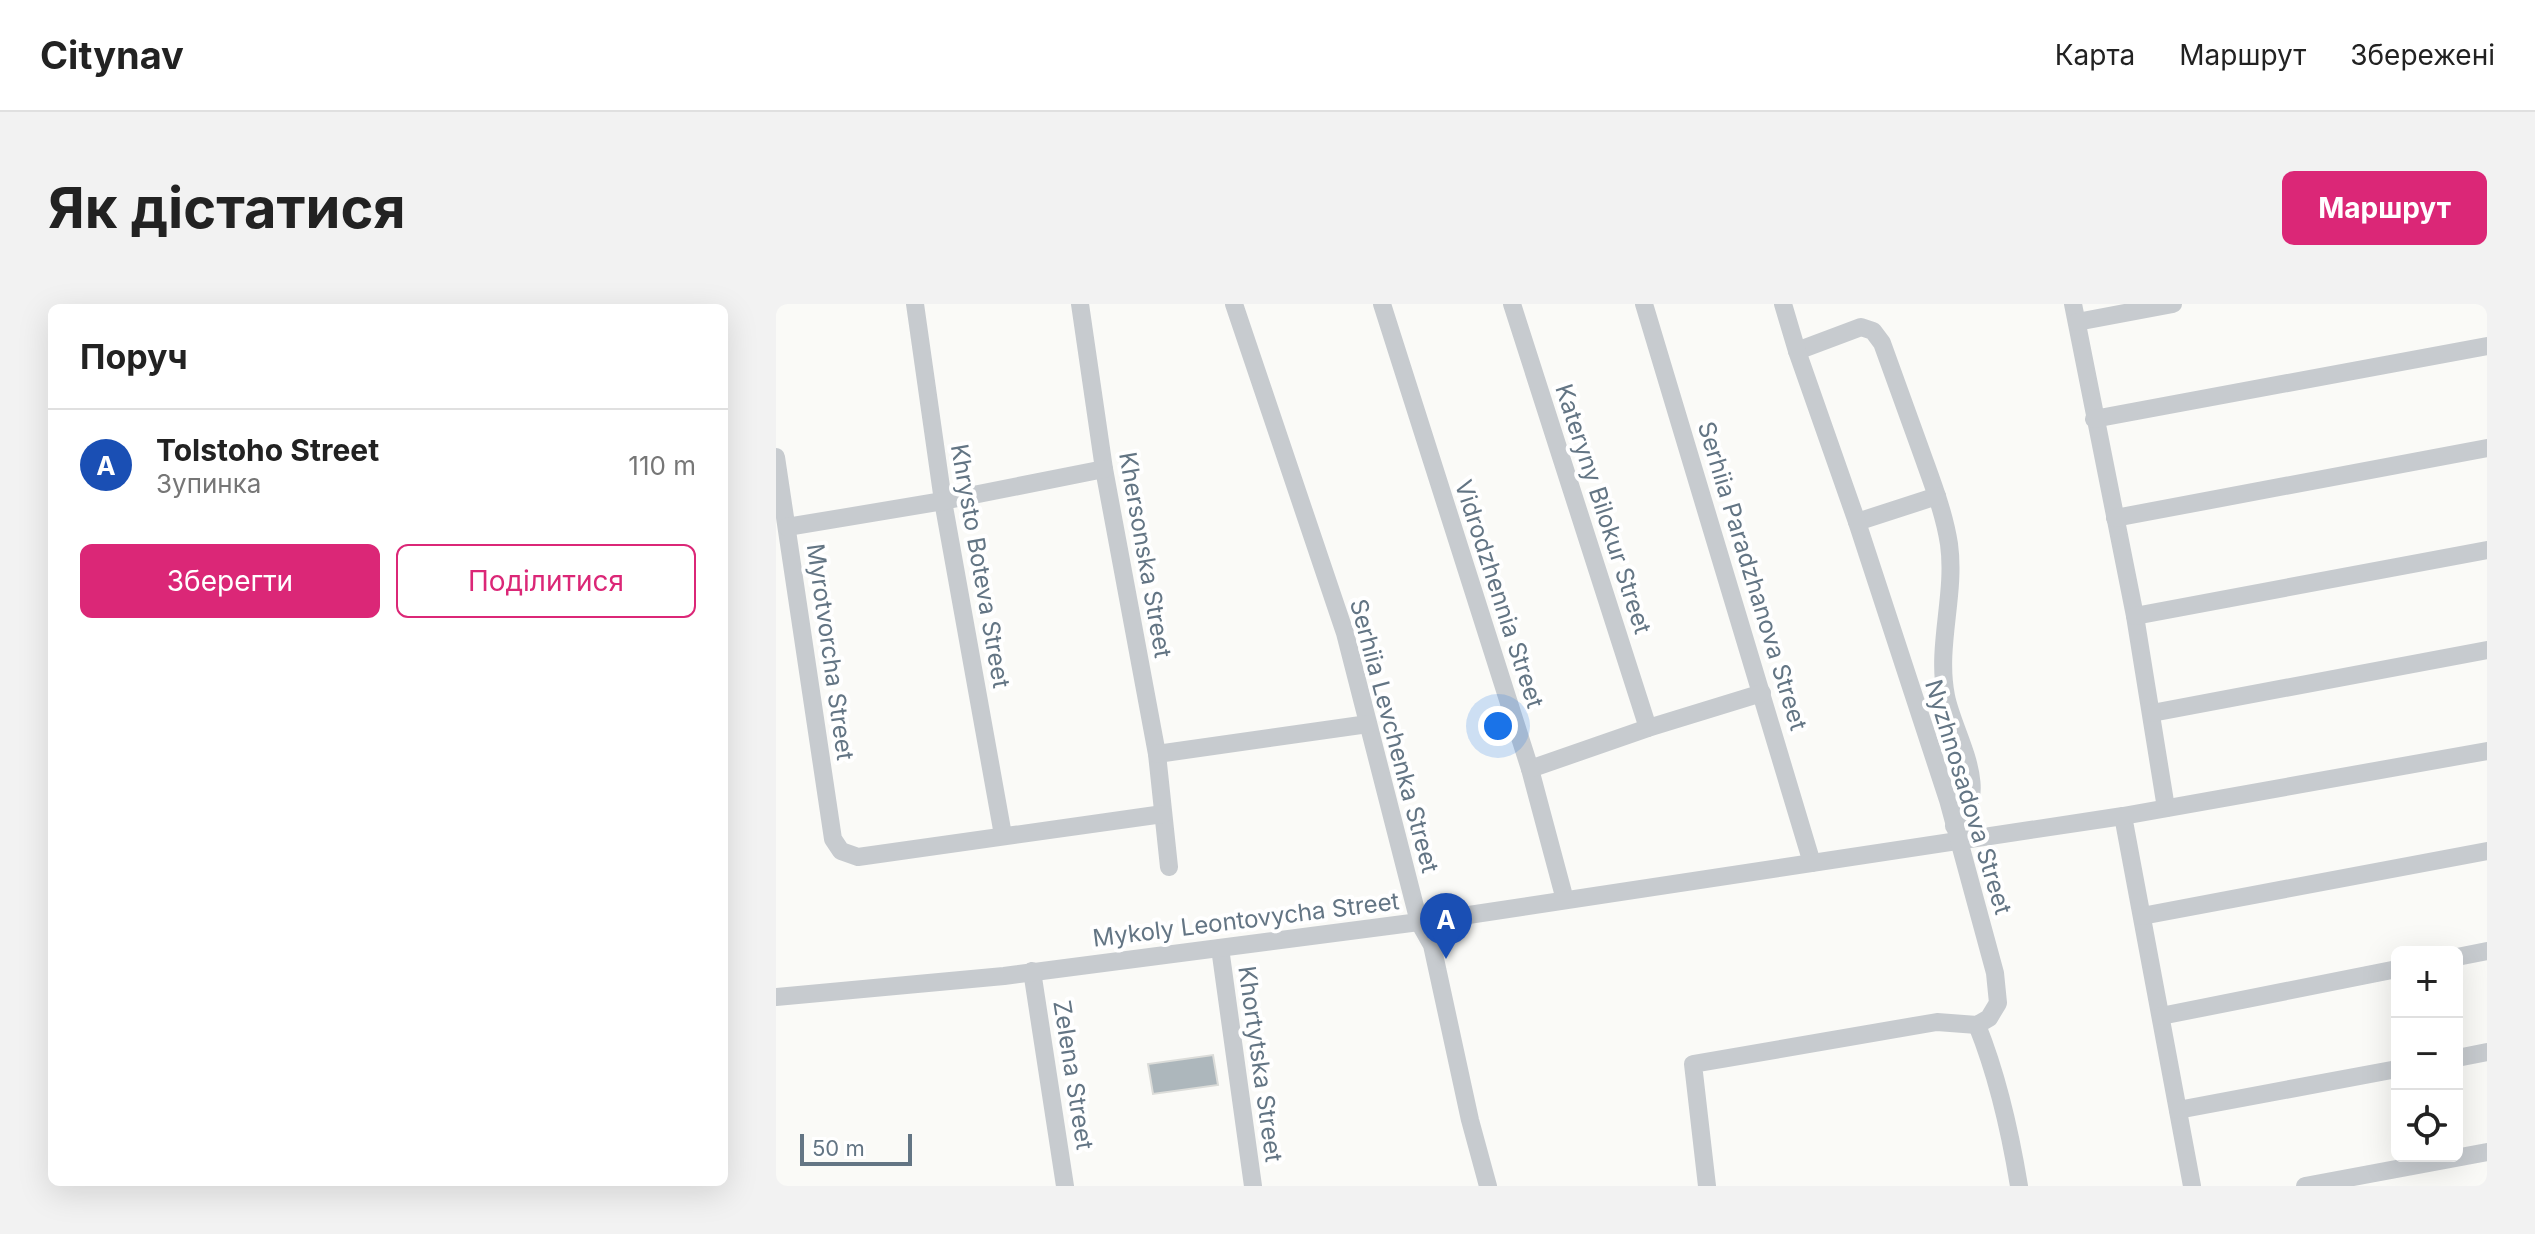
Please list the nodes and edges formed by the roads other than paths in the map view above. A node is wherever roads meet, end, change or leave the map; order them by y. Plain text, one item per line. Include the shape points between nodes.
1 (915, 304) edge
2 (1080, 304) edge
3 (1234, 304) edge
4 (1382, 304) edge
5 (1512, 304) edge
6 (1644, 304) edge
7 (1783, 304) edge
8 (2173, 304) edge
9 (2075, 313) edge
10 (2487, 346) edge
11 (1797, 351) junction
12 (2094, 419) junction
13 (2487, 448) edge
14 (776, 457) edge
15 (1104, 469) junction
16 (1937, 496) junction
17 (943, 501) junction
18 (2115, 518) junction
19 (1857, 522) junction
20 (787, 527) junction
21 (2487, 550) edge
22 (2135, 616) junction
23 (2487, 650) edge
24 (1762, 693) junction
25 (2152, 713) junction
26 (1368, 724) junction
27 (1648, 728) junction
28 (2487, 751) edge
29 (1157, 754) junction
30 (1530, 769) junction
31 (2166, 808) junction
32 (1163, 814) junction
33 (2123, 816) junction
34 (1956, 834) junction
35 (1003, 835) junction
36 (2487, 851) edge
37 (1812, 863) junction
38 (1169, 867) dead end
39 (1565, 900) junction
40 (2142, 916) junction
41 (1419, 922) junction
42 (1220, 948) junction
43 (2487, 951) edge
44 (2463, 956) edge
45 (2391, 970) edge
46 (1032, 971) junction
47 (776, 997) edge
48 (2161, 1016) junction
49 (1977, 1025) junction
50 (2487, 1052) edge
51 (2463, 1057) edge
52 (2391, 1070) edge
53 (2178, 1110) junction
54 (2487, 1152) edge
55 (1065, 1186) edge
56 (1253, 1186) edge
57 (1488, 1186) edge
58 (1707, 1186) edge
59 (2019, 1186) edge
60 (2192, 1186) edge
61 (2305, 1186) edge

1 - 17 street, Khrysto Boteva Street
2 - 15 street, Khersonska Street
3 - 26 street, Serhiia Levchenka Street via 1345,633
4 - 30 street, Vidrodzhennia Street
5 - 27 street, Kateryny Bilokur Street
6 - 24 street, Serhiia Paradzhanova Street
7 - 11 street, Nyzhnosadova Street
8 - 9 street
9 - 12 street
10 - 12 street
11 - 16 street via 1861,327 1873,331 1882,343
11 - 19 street, Nyzhnosadova Street
12 - 18 street
13 - 18 street
14 - 20 street, Myrotvorcha Street
15 - 17 street
15 - 29 street, Khersonska Street
16 - 19 street
16 - 34 street via 1951,572 1943,662 1946,696 1969,759 1971,783
17 - 20 street
17 - 35 street, Khrysto Boteva Street
18 - 22 street
19 - 34 street, Nyzhnosadova Street
20 - 35 street, Myrotvorcha Street via 833,839 841,851 858,857
21 - 22 street
22 - 25 street
23 - 25 street
24 - 27 street
24 - 37 street, Serhiia Paradzhanova Street
25 - 31 street
26 - 29 street
26 - 41 street, Serhiia Levchenka Street
27 - 30 street
28 - 31 street, Mykoly Leontovycha Street
29 - 32 street, Khersonska Street
30 - 39 street, Vidrodzhennia Street
31 - 33 street, Mykoly Leontovycha Street
32 - 35 street
32 - 38 street, Khersonska Street
33 - 34 street, Mykoly Leontovycha Street
33 - 40 street
34 - 37 street, Mykoly Leontovycha Street
34 - 49 street, Nyzhnosadova Street via 1995,973 1998,1003
36 - 40 street
37 - 39 street, Mykoly Leontovycha Street
39 - 41 street, Mykoly Leontovycha Street
40 - 48 street
41 - 42 street, Mykoly Leontovycha Street
41 - 57 street, Serhiia Levchenka Street via 1432,945
42 - 46 street, Mykoly Leontovycha Street
42 - 56 street, Khortytska Street
43 - 44 street
45 - 48 street
46 - 47 street, Mykoly Leontovycha Street
46 - 55 street, Zelena Street
48 - 53 street
49 - 58 street via 1937,1022 1693,1064
49 - 59 street via 1992,1063
50 - 51 street
52 - 53 street
53 - 60 street
54 - 61 street

